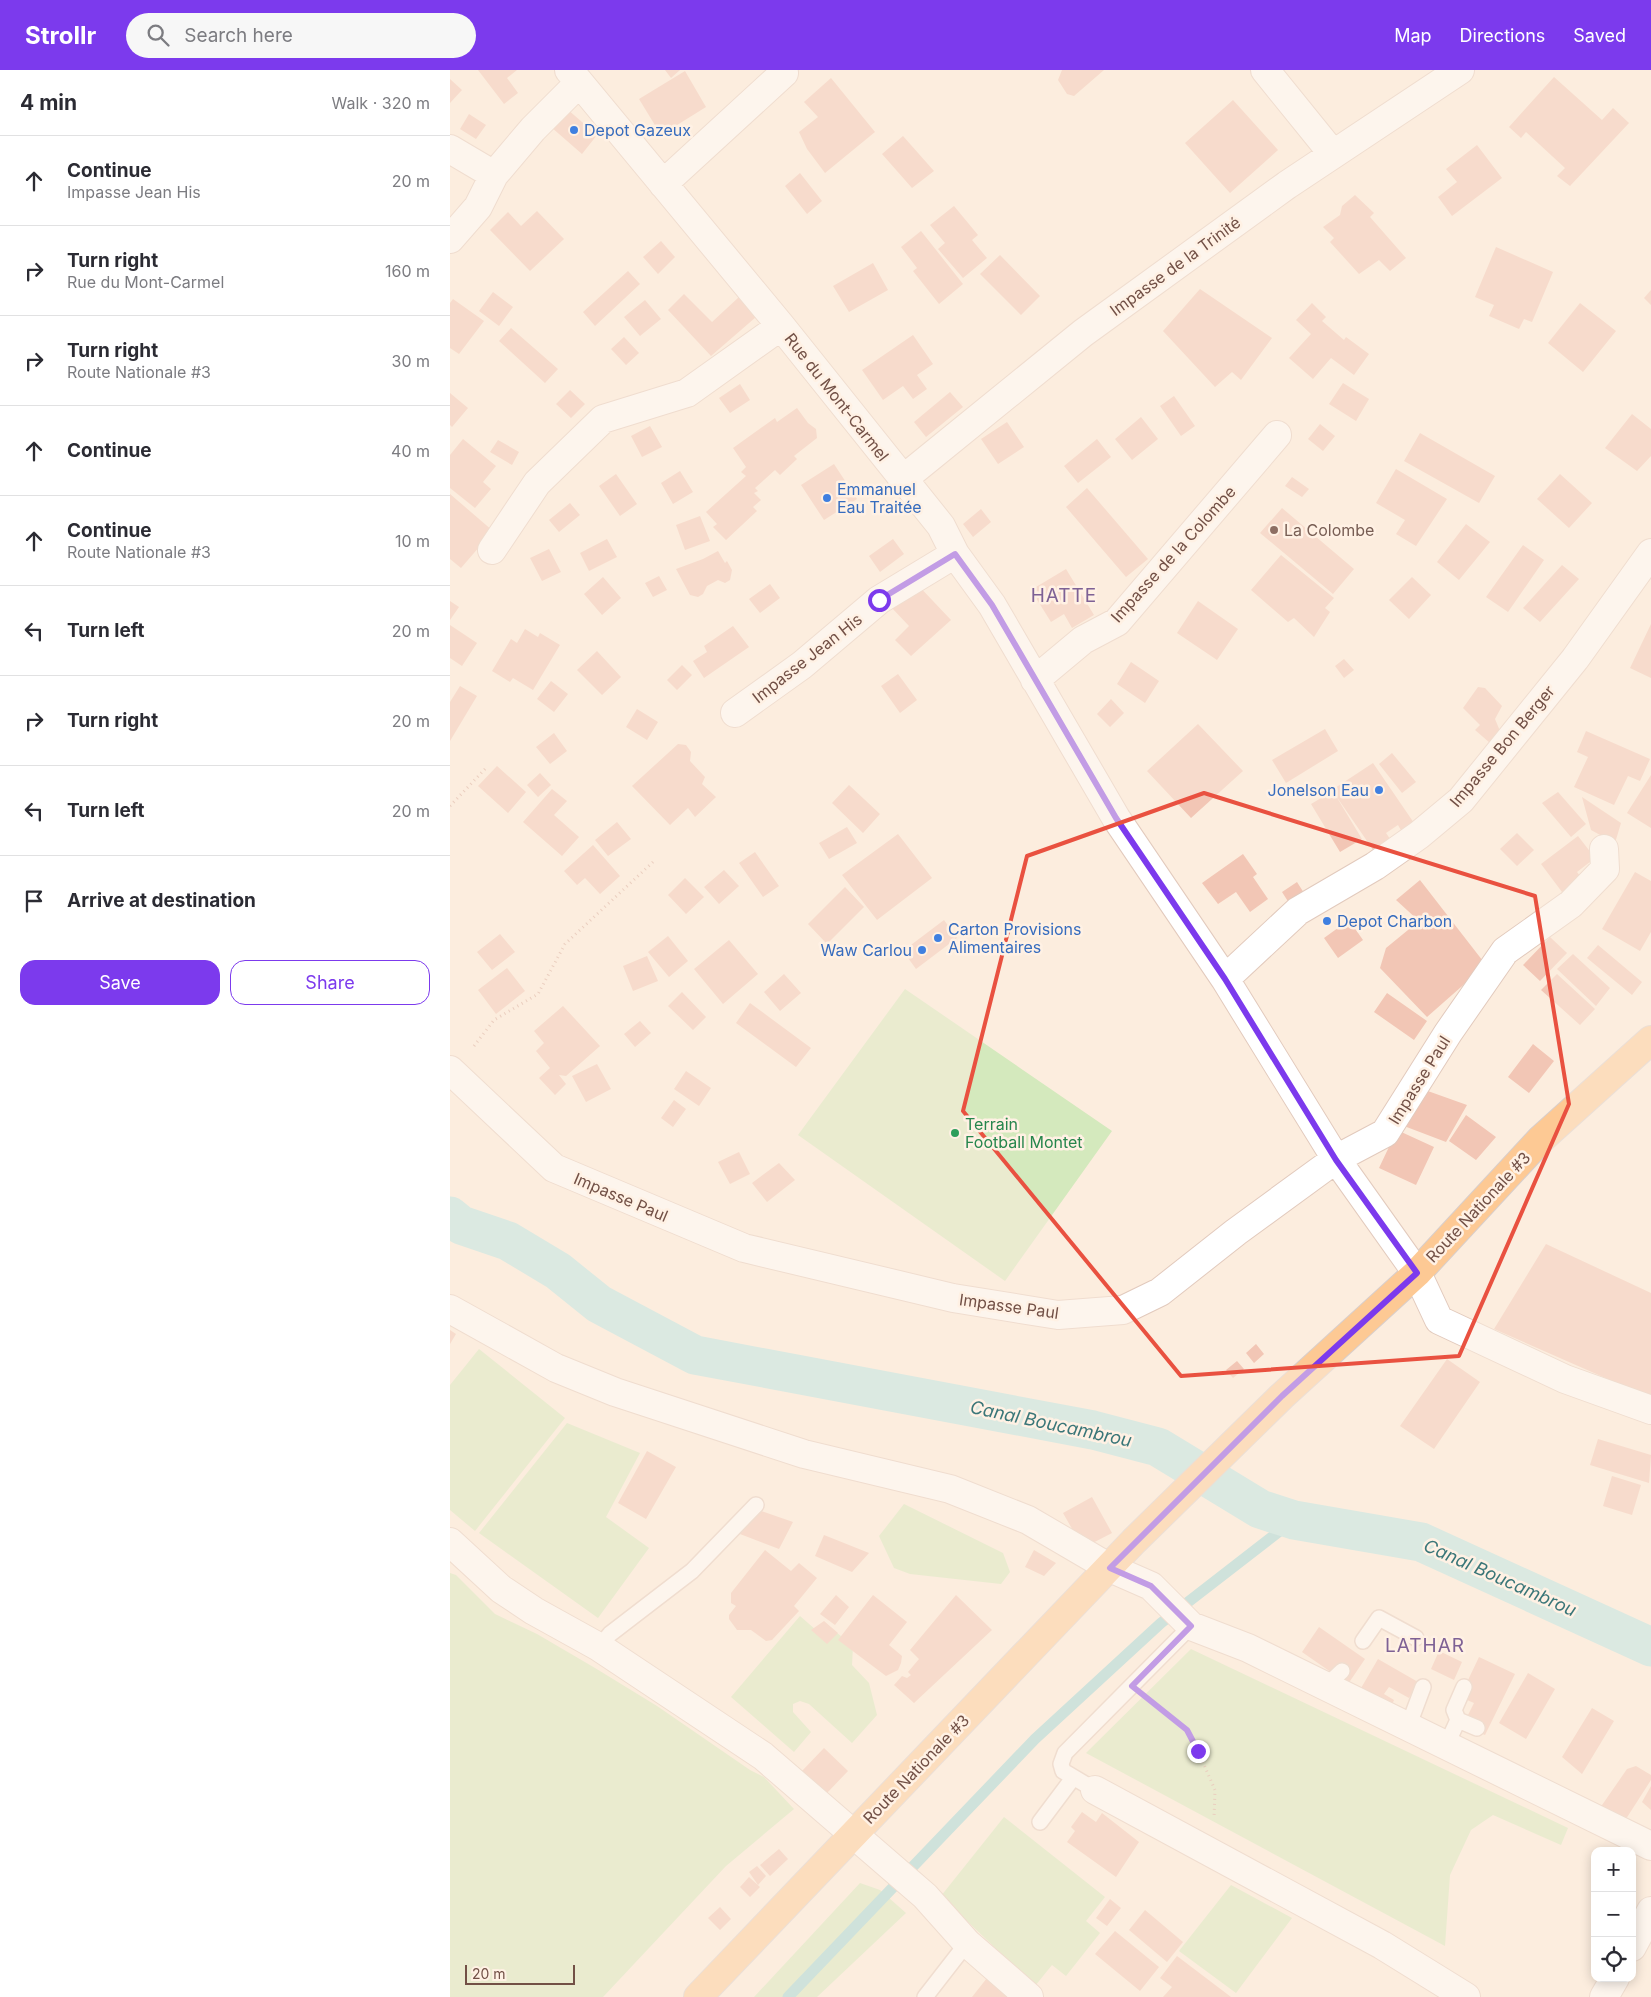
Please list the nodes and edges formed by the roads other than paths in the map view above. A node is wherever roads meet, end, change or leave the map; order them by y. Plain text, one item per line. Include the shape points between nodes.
1 (782, 70) edge
2 (1265, 70) edge
3 (1460, 70) edge
4 (574, 76) edge
5 (450, 149) edge
6 (1333, 154) junction
7 (494, 175) junction
8 (663, 184) junction
9 (450, 239) edge
10 (781, 326) junction
11 (1277, 435) dead end
12 (902, 480) junction
13 (492, 550) dead end
14 (1651, 552) edge
15 (955, 554) junction
16 (1035, 680) junction
17 (735, 713) dead end
18 (1604, 849) dead end
19 (1225, 979) junction
20 (1651, 1040) edge
21 (451, 1073) edge
22 (1336, 1160) junction
23 (1417, 1273) junction
24 (450, 1309) edge
25 (1651, 1410) edge
26 (756, 1505) dead end
27 (451, 1545) edge
28 (1110, 1568) junction
29 (1191, 1626) junction
30 (1416, 1638) dead end
31 (1363, 1641) dead end
32 (599, 1647) junction
33 (1464, 1687) dead end
34 (1423, 1688) dead end
35 (1458, 1720) junction
36 (1408, 1727) junction
37 (1477, 1728) dead end
38 (1446, 1746) junction
39 (1084, 1784) junction
40 (1040, 1822) dead end
41 (853, 1835) junction
42 (1651, 1846) edge
43 (1651, 1911) edge
44 (1636, 1939) edge
45 (967, 1943) junction
46 (1612, 1982) edge
47 (698, 1997) edge
48 (926, 1997) edge
49 (1029, 1997) edge
50 (1466, 1997) edge
51 (1604, 1997) edge

1 - 8 street via 784,73 757,99
2 - 6 street
3 - 6 street, Impasse de la Trinité
4 - 7 street
4 - 8 street, Rue du Mont-Carmel
5 - 7 street
6 - 12 street, Impasse de la Trinité via 1083,333
7 - 9 street via 478,207
8 - 10 street, Rue du Mont-Carmel
10 - 12 street, Rue du Mont-Carmel
10 - 13 street via 687,393 603,419 537,483
11 - 16 street, Impasse de la Colombe via 1117,622 1083,640
12 - 15 street, Rue du Mont-Carmel via 941,526
14 - 19 street, Impasse Bon Berger via 1575,659 1460,800 1375,866 1298,911
15 - 16 street, Rue du Mont-Carmel via 992,605
15 - 17 street, Impasse Jean His via 879,600 802,665
16 - 19 street, Rue du Mont-Carmel via 1116,818
18 - 22 street, Impasse Paul via 1605,869 1572,904 1505,951 1385,1133
19 - 22 street, Rue du Mont-Carmel
20 - 23 main road, Route Nationale #3 via 1540,1140
21 - 22 street, Impasse Paul via 554,1168 744,1248 953,1298 1058,1314 1123,1310 1160,1292
22 - 23 street, Rue du Mont-Carmel
23 - 25 street, Rue du Mont-Carmel via 1439,1320 1565,1379
23 - 28 main road, Route Nationale #3 via 1282,1396
24 - 28 street via 556,1368 615,1392 804,1454 950,1489 1028,1520
26 - 32 lane via 692,1571 610,1634
27 - 32 street via 501,1589
28 - 29 street via 1151,1586
28 - 41 main road, Route Nationale #3
29 - 36 street via 1334,1678
29 - 39 lane via 1065,1753 1063,1771
30 - 31 lane via 1379,1618
32 - 41 street via 763,1756
33 - 35 lane via 1454,1710
34 - 36 lane
35 - 37 lane
35 - 38 lane
36 - 38 street
38 - 42 street
39 - 40 lane
39 - 50 street via 1382,1945
41 - 45 street via 925,1896
41 - 47 main road, Route Nationale #3
43 - 44 street
45 - 48 lane
45 - 49 street
46 - 51 street

